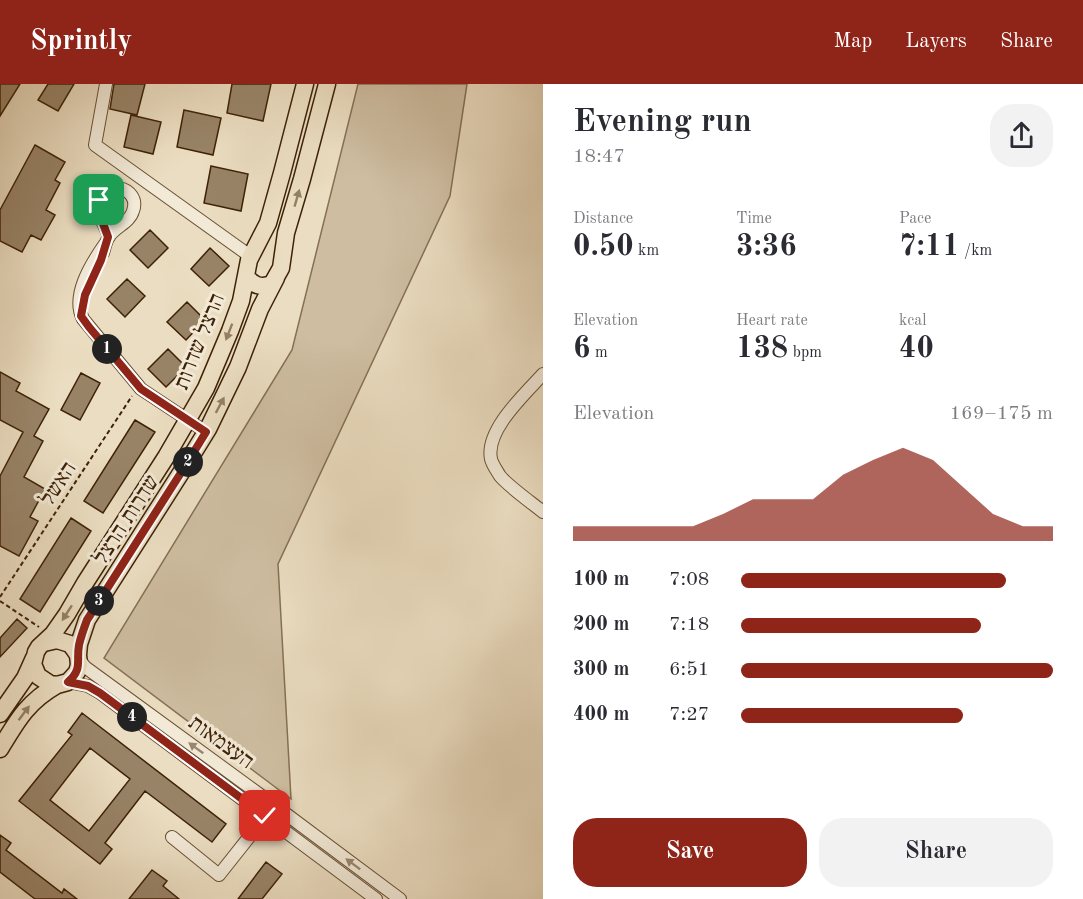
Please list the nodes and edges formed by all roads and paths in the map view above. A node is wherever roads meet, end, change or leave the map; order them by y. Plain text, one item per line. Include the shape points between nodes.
1 (106, 84) edge
2 (305, 84) edge
3 (327, 84) edge
4 (107, 241) dead end
5 (253, 251) junction
6 (283, 254) junction
7 (246, 276) junction
8 (276, 278) junction
9 (543, 374) edge
10 (138, 386) junction
11 (188, 421) junction
12 (206, 432) junction
13 (543, 512) edge
14 (0, 599) edge
15 (43, 645) junction
16 (78, 657) junction
17 (62, 683) junction
18 (0, 714) edge
19 (0, 749) edge
20 (265, 816) junction
21 (172, 837) dead end
22 (375, 899) edge
23 (400, 899) edge

1 - 5 street via 95,144
2 - 5 main road via 268,223
6 -> 3 main road
4 - 10 street via 81,316
5 - 6 main road via 263,242 276,244
5 - 7 main road
6 - 8 main road
7 - 8 main road via 250,283 265,286
7 -> 11 main road, הרצל שדרות via 219,359
12 -> 8 main road, שדרות הרצל
9 - 13 street via 495,432 491,460 501,477
10 - 11 street
10 - 14 path, האשל
11 - 12 street
11 -> 15 main road, שדרות הרצל via 72,607
12 - 16 main road, שדרות הרצל via 87,620
14 - 15 path, האשל
15 - 16 main road via 50,640 63,641 70,644
15 - 17 main road via 33,664 35,670 50,684
15 - 18 main road, שדרות הרצל
16 - 17 main road via 77,672
23 -> 16 street, העצמאות via 85,667
19 -> 17 main road via 31,703
17 - 20 street, העצמאות via 88,686 100,693
20 - 21 street via 219,875
20 - 22 street, העצמאות

